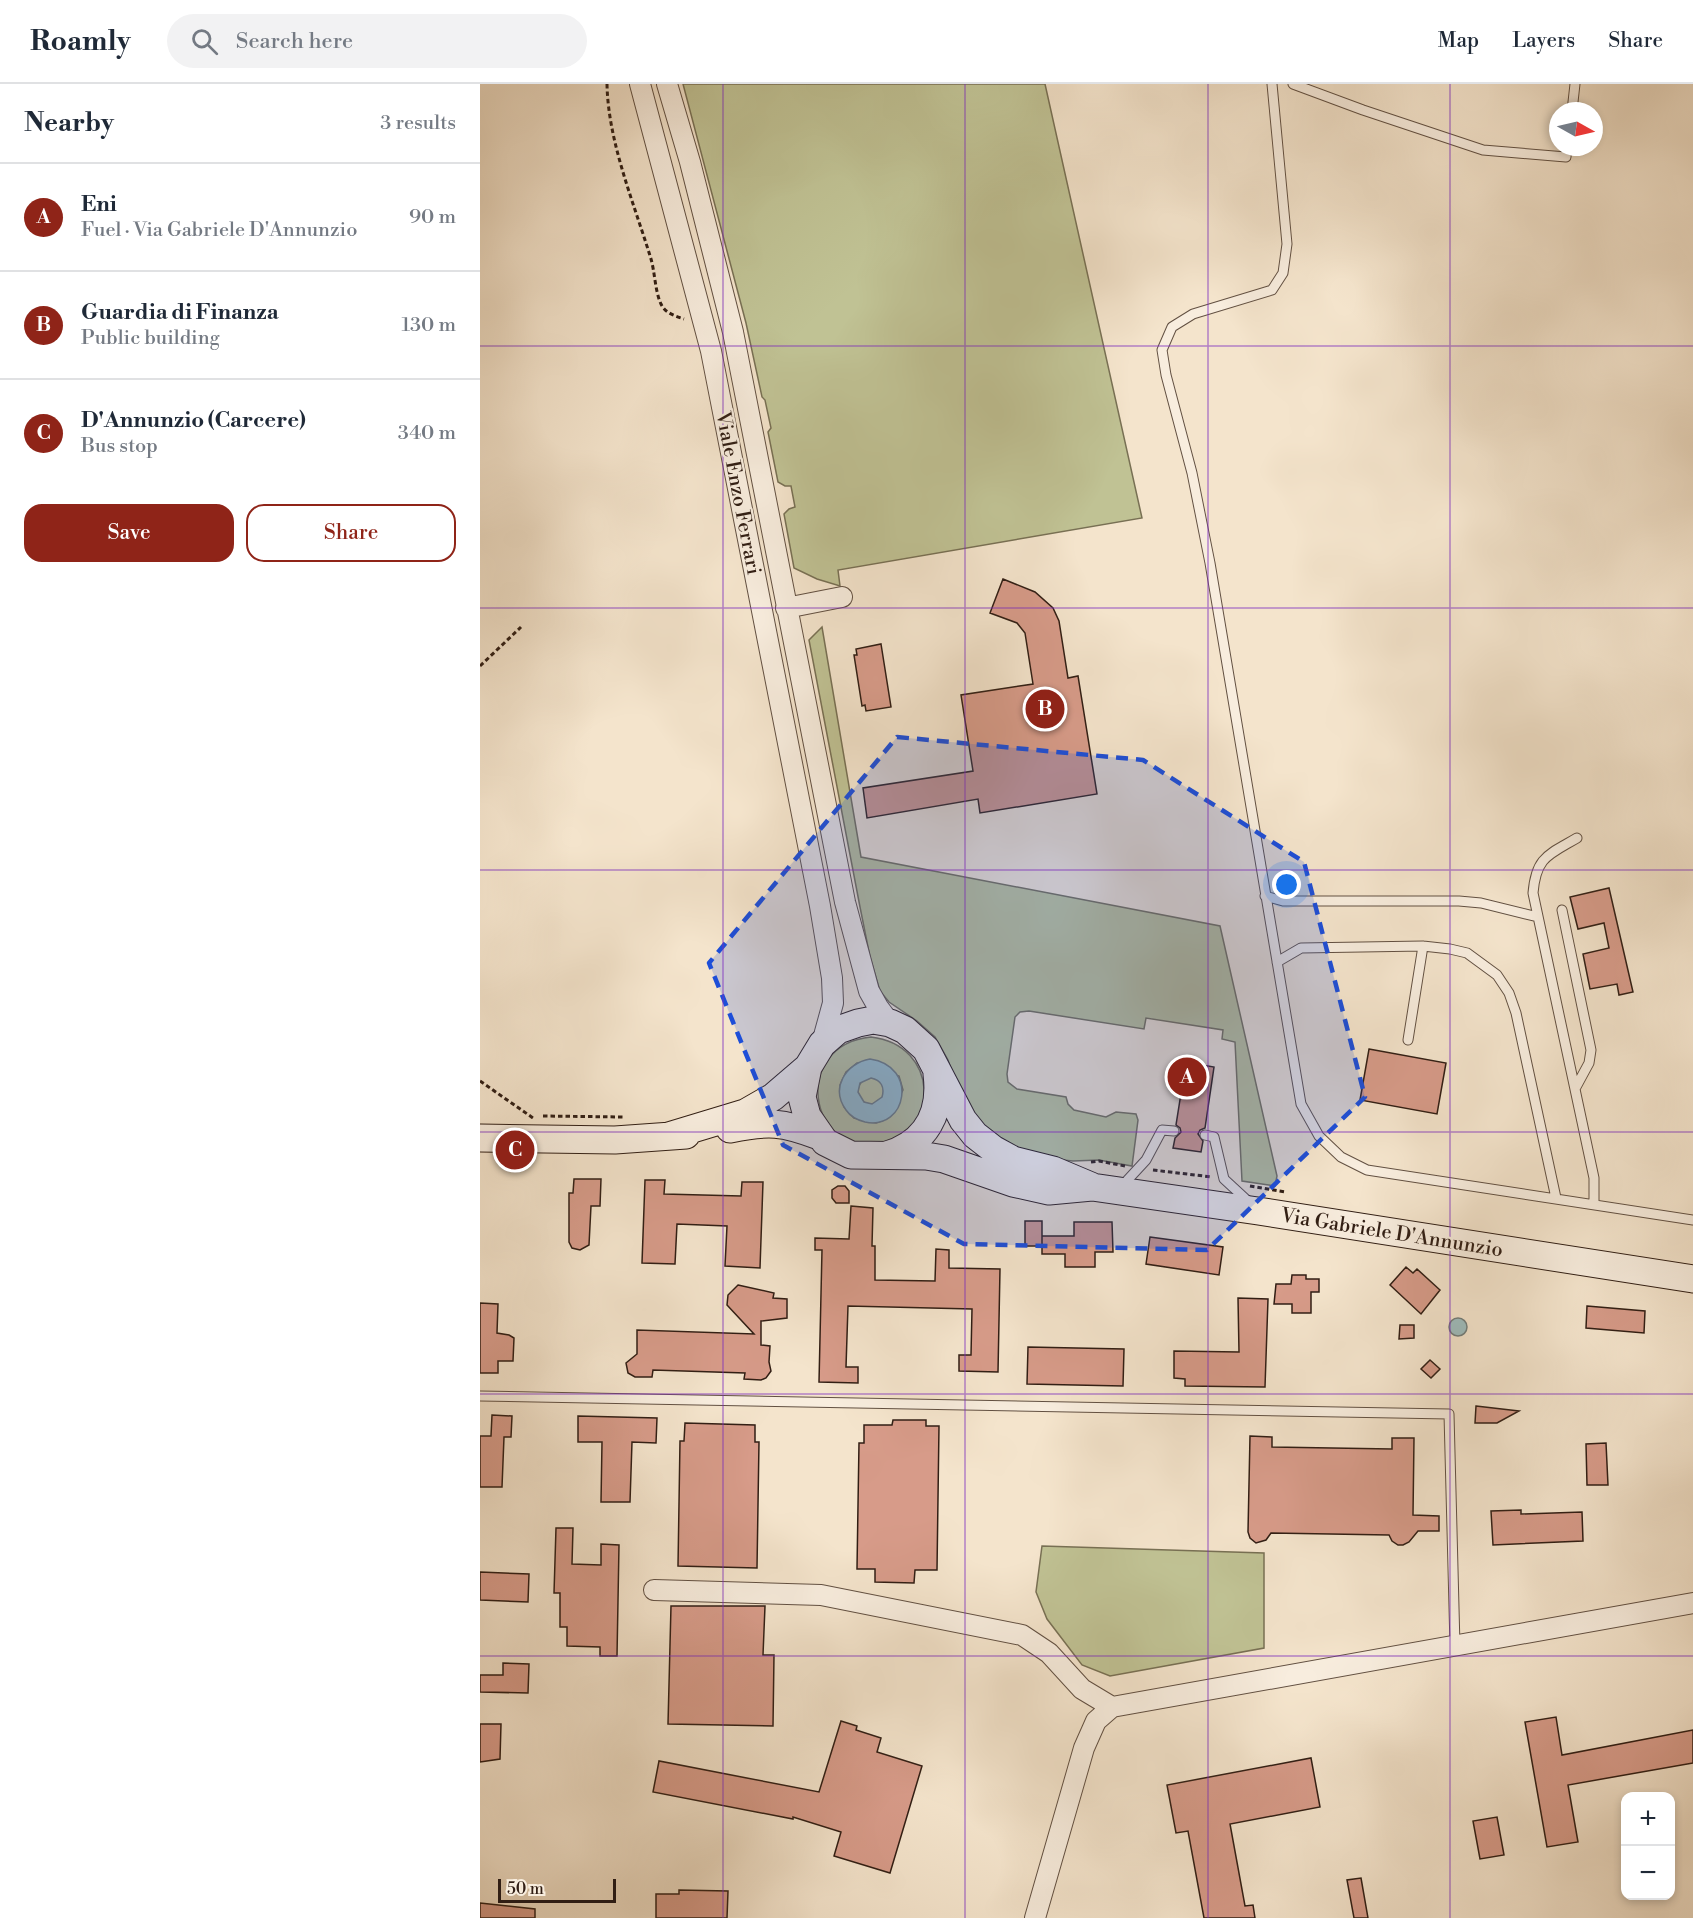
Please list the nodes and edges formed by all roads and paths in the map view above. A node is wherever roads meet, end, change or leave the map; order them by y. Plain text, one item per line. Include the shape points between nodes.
1 (607, 84) edge
2 (640, 84) edge
3 (667, 84) edge
4 (1272, 84) edge
5 (1575, 84) edge
6 (1297, 85) edge
7 (1573, 102) edge
8 (1549, 156) edge
9 (686, 320) dead end
10 (842, 597) dead end
11 (786, 608) junction
12 (522, 627) dead end
13 (480, 666) edge
14 (1577, 838) dead end
15 (1265, 896) junction
16 (1562, 910) dead end
17 (1538, 917) junction
18 (1423, 946) junction
19 (1277, 962) junction
20 (890, 1023) junction
21 (1408, 1040) dead end
22 (822, 1044) junction
23 (808, 1067) junction
24 (937, 1074) junction
25 (480, 1081) edge
26 (1576, 1087) junction
27 (520, 1116) dead end
28 (530, 1116) junction
29 (626, 1117) dead end
30 (528, 1122) dead end
31 (546, 1131) junction
32 (1174, 1131) dead end
33 (1205, 1135) dead end
34 (669, 1136) junction
35 (819, 1136) junction
36 (480, 1138) edge
37 (883, 1156) junction
38 (1138, 1168) junction
39 (1089, 1175) junction
40 (1224, 1179) junction
41 (1118, 1191) junction
42 (1287, 1193) dead end
43 (1556, 1198) junction
44 (1594, 1204) junction
45 (1258, 1211) junction
46 (1693, 1220) edge
47 (1693, 1279) edge
48 (480, 1396) edge
49 (654, 1590) dead end
50 (1693, 1603) edge
51 (1455, 1646) junction
52 (1112, 1707) junction
53 (1035, 1918) edge

1 - 9 path via 612,126 661,305 669,314
2 - 22 street, Viale Enzo Ferrari via 711,351 820,906 833,1003
3 - 11 street, Viale Enzo Ferrari via 733,332
4 - 15 lane via 1287,244 1283,273 1272,290 1193,314 1172,327 1162,350 1210,563
5 - 7 lane
6 - 8 lane via 1483,150
10 - 11 street
11 - 20 street, Viale Enzo Ferrari via 845,902 869,991
12 - 13 path
14 - 17 lane via 1544,858 1535,874 1533,893
15 - 17 lane via 1283,901 1459,901
15 - 19 lane
16 - 26 lane via 1591,1050
17 - 26 lane
18 - 19 lane via 1301,948
18 - 21 lane
18 - 43 lane via 1467,953 1497,975 1509,993
19 - 43 lane via 1301,1104 1319,1136 1341,1157 1367,1170
20 - 22 main road via 858,1023 838,1030
20 - 24 main road via 905,1030 926,1049
22 - 23 main road
23 - 34 main road via 773,1097 745,1113
23 - 35 main road via 802,1097 807,1116
24 - 37 main road via 937,1105 927,1126 911,1144
24 - 39 main road via 963,1120 993,1149 1013,1160
25 - 28 path
26 - 44 lane via 1594,1178
27 - 28 path
28 - 29 path
28 - 31 path
30 - 31 path
31 - 34 main road via 644,1139
31 - 36 main road
32 - 38 lane via 1162,1130
33 - 40 lane via 1214,1137
34 - 35 main road via 766,1123 786,1124
35 - 37 main road via 851,1155
37 - 39 main road via 944,1159 1048,1191
38 - 39 path via 1099,1161
38 - 40 path
38 - 41 lane
39 - 41 main road, Via Gabriele D'Annunzio
40 - 42 path
40 - 45 lane
41 - 45 main road, Via Gabriele D'Annunzio
43 - 44 lane
44 - 46 lane
45 - 47 main road, Via Gabriele D'Annunzio
48 - 51 lane via 1449,1414
49 - 52 street via 820,1595 1022,1635 1049,1653 1082,1689
50 - 51 street
51 - 52 street
52 - 53 street via 1096,1721 1084,1748

